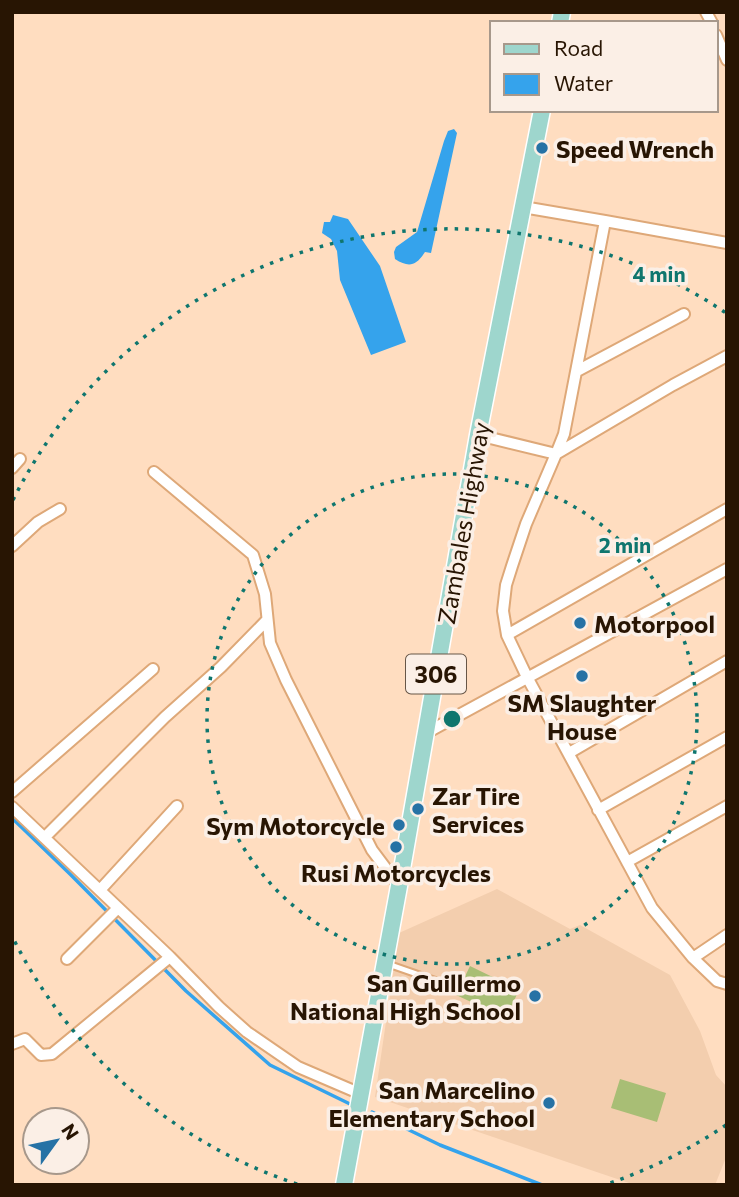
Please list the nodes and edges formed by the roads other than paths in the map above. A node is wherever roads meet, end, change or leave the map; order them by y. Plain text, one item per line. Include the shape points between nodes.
1 (718, 40) edge
2 (727, 60) edge
3 (542, 112) edge
4 (523, 207) junction
5 (605, 221) junction
6 (727, 243) edge
7 (684, 314) dead end
8 (727, 356) edge
9 (577, 371) junction
10 (478, 435) junction
11 (556, 454) junction
12 (154, 472) dead end
13 (60, 509) dead end
14 (727, 509) edge
15 (12, 546) edge
16 (727, 569) edge
17 (267, 620) junction
18 (507, 635) junction
19 (727, 661) edge
20 (153, 669) dead end
21 (527, 677) junction
22 (426, 733) junction
23 (727, 737) edge
24 (569, 753) junction
25 (12, 792) edge
26 (177, 806) dead end
27 (727, 806) edge
28 (12, 807) edge
29 (598, 810) junction
30 (45, 837) junction
31 (627, 862) junction
32 (399, 886) junction
33 (100, 890) junction
34 (113, 913) junction
35 (727, 935) edge
36 (693, 958) junction
37 (67, 959) dead end
38 (165, 961) junction
39 (385, 963) junction
40 (727, 984) edge
41 (454, 987) dead end
42 (12, 1044) edge
43 (360, 1094) junction
44 (344, 1185) edge

1 - 2 street
3 - 4 main road, Zambales Highway / 306
4 - 5 street
4 - 10 main road, Zambales Highway / 306
5 - 6 street
5 - 9 street
7 - 9 street
8 - 11 street
9 - 11 street
10 - 11 street
10 - 22 main road, Zambales Highway / 306
11 - 18 street via 506,585 503,611
12 - 17 street via 253,555 265,594
13 - 15 street
14 - 18 street
16 - 21 street
17 - 30 street
17 - 32 street via 270,643 286,680 372,850
18 - 21 street
19 - 24 street
20 - 25 street
21 - 22 street
21 - 24 street
22 - 32 main road, Zambales Highway / 306
23 - 29 street
24 - 29 street
26 - 33 street
27 - 31 street
28 - 30 street
29 - 31 street
30 - 33 street
31 - 36 street via 652,908
32 - 39 main road, Zambales Highway / 306
33 - 34 street
34 - 37 street
34 - 38 street
35 - 36 street
36 - 40 street via 717,981
38 - 42 street via 52,1054 41,1055 25,1039
38 - 43 street via 247,1032 298,1067
39 - 41 lane
39 - 43 main road, Zambales Highway / 306
43 - 44 main road, Zambales Highway / 306

